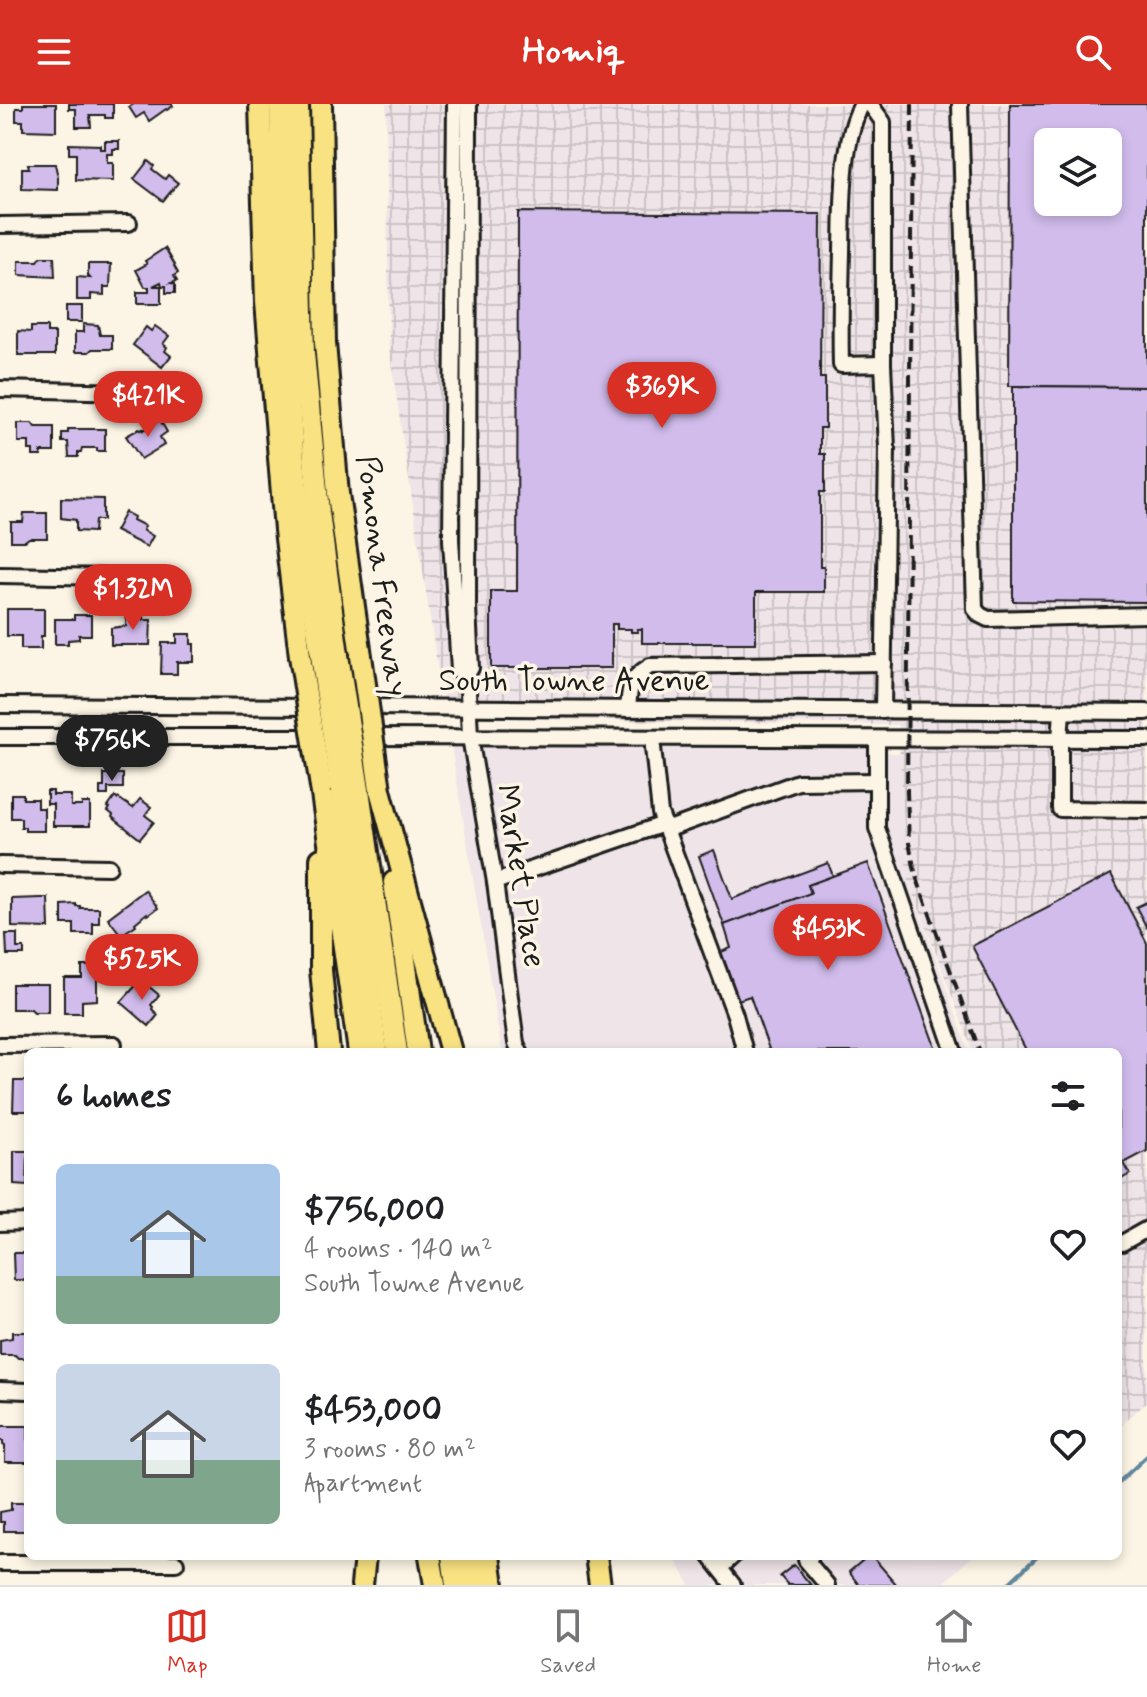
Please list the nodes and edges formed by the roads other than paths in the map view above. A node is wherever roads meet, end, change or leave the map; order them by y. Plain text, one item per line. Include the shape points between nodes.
1 (260, 104) edge
2 (280, 104) edge
3 (298, 104) edge
4 (321, 104) edge
5 (455, 104) edge
6 (469, 104) edge
7 (862, 104) edge
8 (870, 104) edge
9 (960, 104) edge
10 (129, 223) dead end
11 (0, 225) edge
12 (883, 364) junction
13 (0, 389) edge
14 (130, 392) dead end
15 (0, 575) edge
16 (113, 577) dead end
17 (1147, 615) edge
18 (320, 655) junction
19 (884, 663) junction
20 (465, 678) junction
21 (0, 705) edge
22 (470, 708) junction
23 (628, 709) junction
24 (883, 711) junction
25 (1062, 712) junction
26 (1147, 712) edge
27 (0, 737) edge
28 (470, 737) junction
29 (652, 738) junction
30 (877, 739) junction
31 (1060, 739) junction
32 (1147, 739) edge
33 (877, 781) junction
34 (340, 789) junction
35 (380, 790) junction
36 (1147, 810) edge
37 (663, 822) junction
38 (0, 865) edge
39 (109, 867) dead end
40 (495, 882) junction
41 (114, 1044) dead end
42 (0, 1045) edge
43 (329, 1048) edge
44 (359, 1048) edge
45 (376, 1048) edge
46 (396, 1048) edge
47 (417, 1048) edge
48 (450, 1048) edge
49 (518, 1048) edge
50 (744, 1048) edge
51 (953, 1048) edge
52 (24, 1222) edge
53 (0, 1223) edge
54 (1147, 1229) edge
55 (1122, 1243) dead end
56 (0, 1390) edge
57 (24, 1391) edge
58 (365, 1560) edge
59 (429, 1560) edge
60 (431, 1560) edge
61 (453, 1560) edge
62 (471, 1560) edge
63 (490, 1560) edge
64 (597, 1560) edge
65 (806, 1560) edge
66 (715, 1562) edge
67 (0, 1563) edge
68 (176, 1563) dead end
69 (364, 1585) edge
70 (426, 1585) edge
71 (435, 1585) edge
72 (456, 1585) edge
73 (474, 1585) edge
74 (493, 1585) edge
75 (600, 1585) edge
76 (733, 1585) edge
77 (827, 1585) edge

1 - 18 highway via 266,302 285,530
2 - 18 highway via 292,436
3 - 18 highway via 304,353 319,512
4 - 35 highway, Pomona Freeway, bridge via 325,343 338,494
5 - 20 street via 451,540 459,670
6 - 20 street via 471,668
7 - 12 street via 854,117 843,197 841,365
8 - 12 street via 883,122
9 - 17 street via 975,609 988,619
10 - 11 street
12 - 19 street
13 - 14 street
15 - 16 street
18 - 34 highway, bridge
18 - 34 highway, bridge
19 - 23 street via 650,666 634,676
19 - 24 street
20 - 22 street, Market Place
21 - 22 street, South Towne Avenue
22 - 23 street, South Towne Avenue
22 - 28 street, Market Place
23 - 24 street, South Towne Avenue
24 - 25 street, South Towne Avenue
25 - 26 street, South Towne Avenue
25 - 31 street
27 - 28 street, South Towne Avenue
28 - 29 street, South Towne Avenue
28 - 40 street, Market Place
29 - 30 street, South Towne Avenue
29 - 37 street
30 - 31 street, South Towne Avenue
30 - 33 street
31 - 32 street, South Towne Avenue
31 - 36 street via 1060,809
33 - 37 street via 798,782
33 - 51 street via 877,828
34 - 43 highway via 321,970
34 - 44 highway
34 - 45 highway
34 - 46 highway
35 - 47 highway, Pomona Freeway
35 - 48 highway
37 - 40 street
37 - 50 street
38 - 39 street
40 - 49 street, Market Place
41 - 42 street
52 - 53 street
54 - 55 street
56 - 57 street
58 - 69 highway
59 - 70 highway
60 - 71 highway
61 - 72 highway
62 - 73 highway
63 - 74 highway
64 - 75 highway
65 - 77 street
66 - 76 street
67 - 68 street

